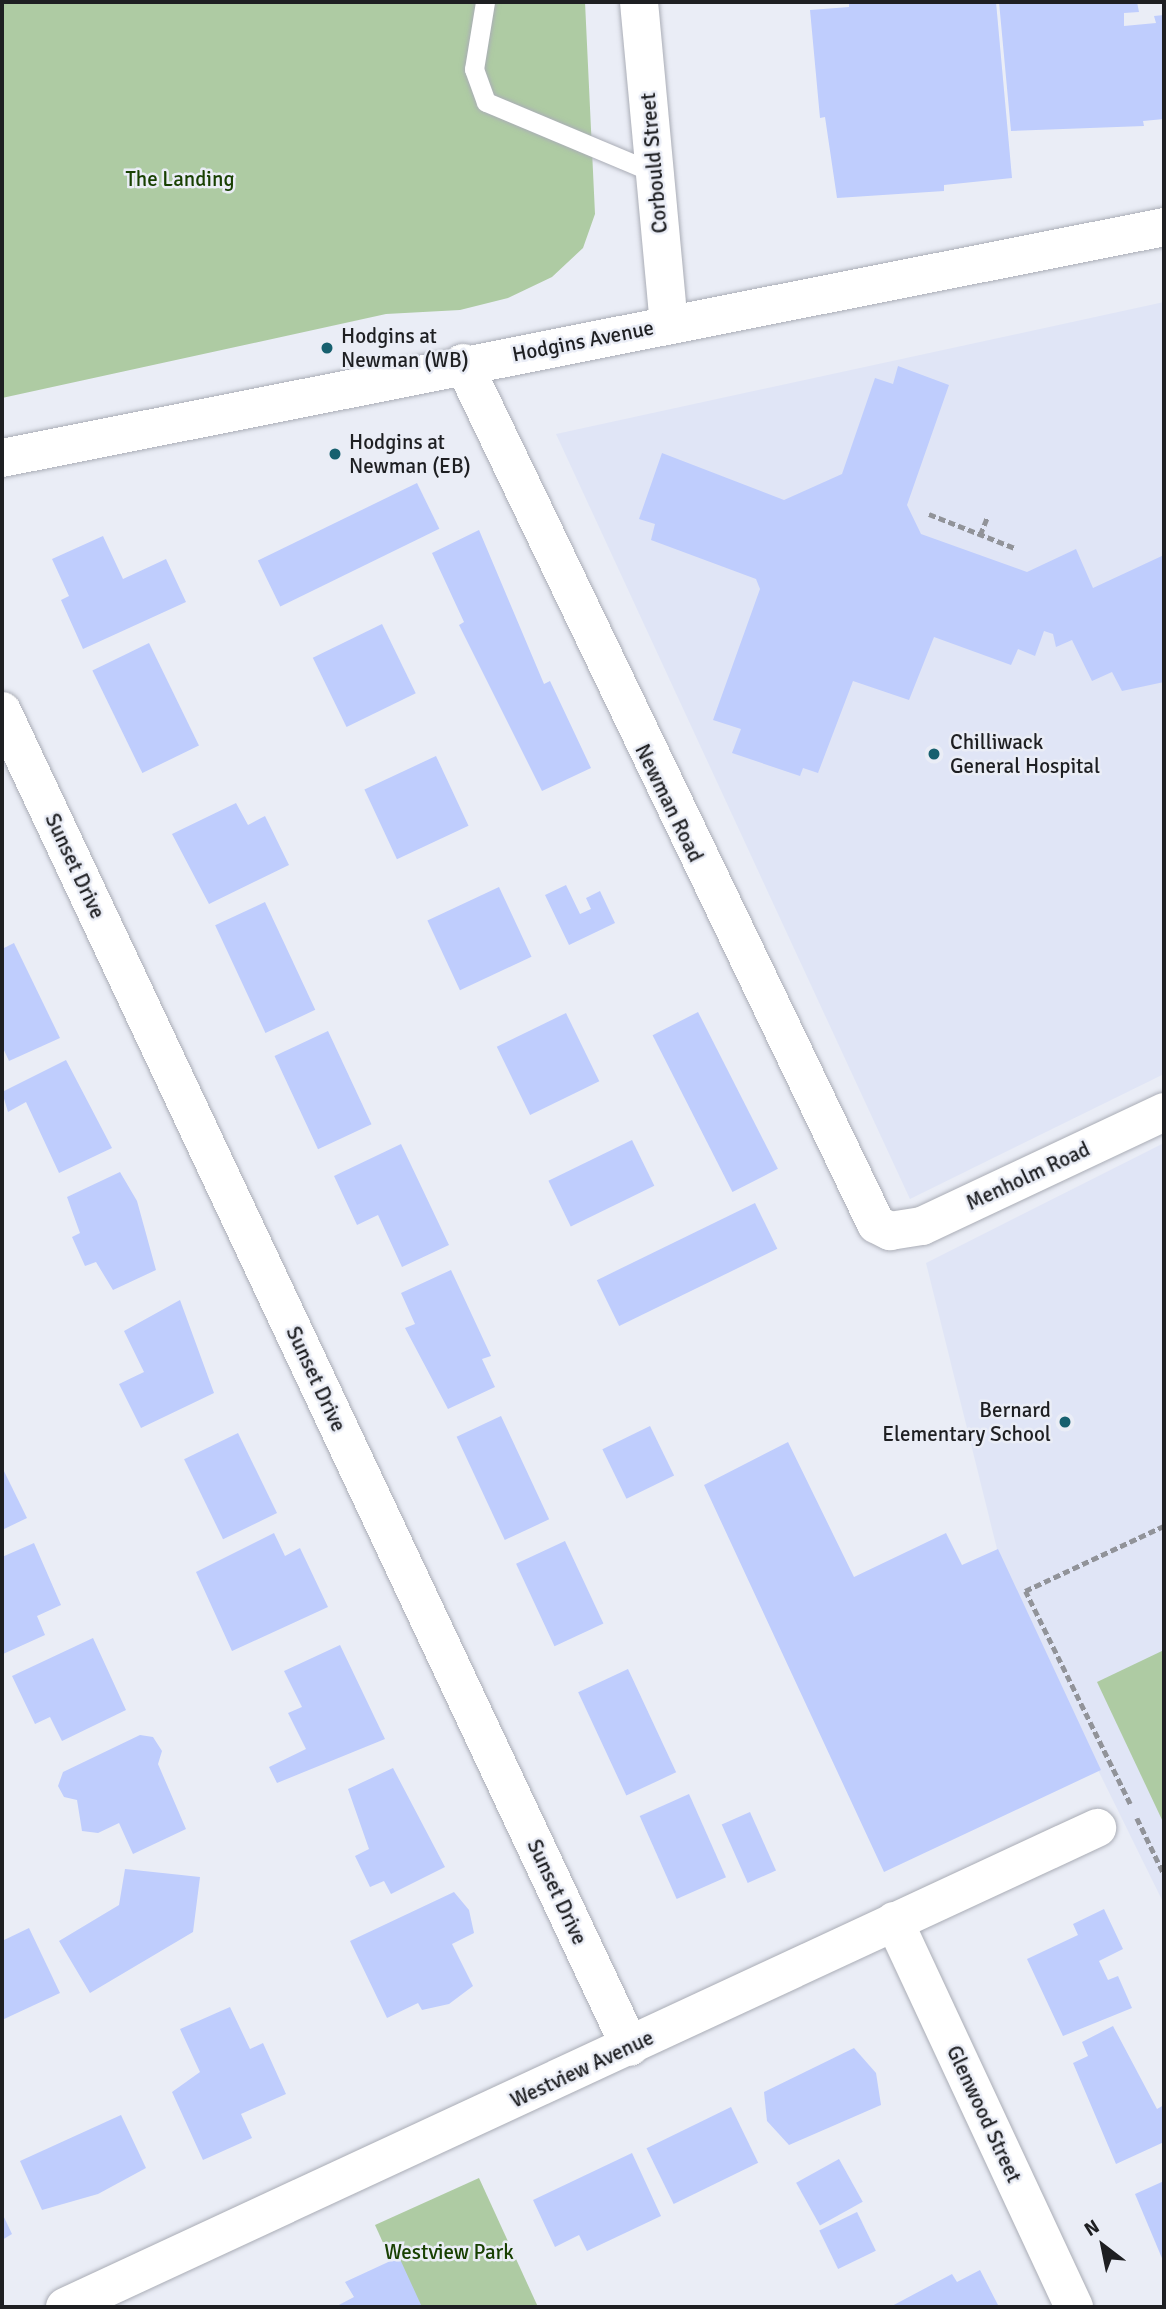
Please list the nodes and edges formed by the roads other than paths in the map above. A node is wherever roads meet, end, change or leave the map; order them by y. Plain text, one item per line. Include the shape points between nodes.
1 (485, 2) edge
2 (639, 2) edge
3 (655, 173) junction
4 (1164, 227) edge
5 (669, 325) junction
6 (463, 363) junction
7 (2, 458) edge
8 (2, 711) edge
9 (1164, 1112) edge
10 (890, 1231) joint
11 (1097, 1828) dead end
12 (894, 1921) junction
13 (630, 2047) junction
14 (65, 2307) edge
15 (1074, 2307) edge

1 - 3 lane via 474,69 486,102
2 - 3 street, Corbould Street
3 - 5 street, Corbould Street
4 - 5 street, Hodgins Avenue
5 - 6 street, Hodgins Avenue
6 - 7 street, Hodgins Avenue
6 - 10 street, Newman Road via 864,1210
8 - 13 street, Sunset Drive
9 - 10 street, Menholm Road via 922,1226
11 - 12 street, Westview Avenue
12 - 13 street, Westview Avenue
12 - 15 street, Glenwood Street
13 - 14 street, Westview Avenue

